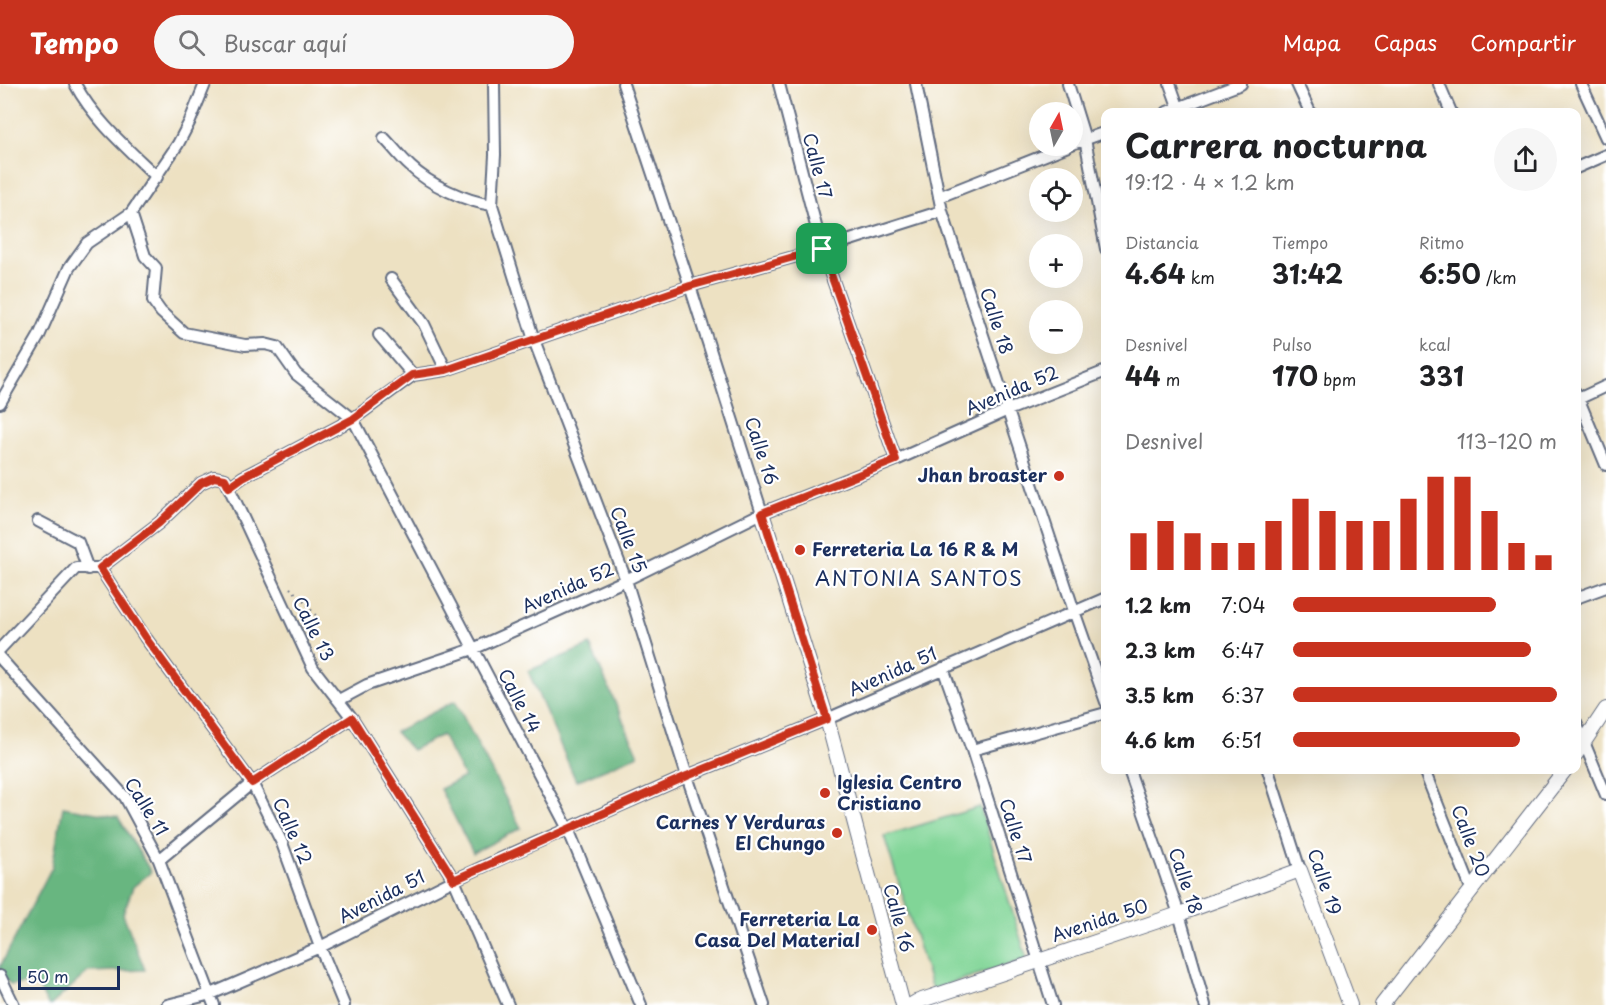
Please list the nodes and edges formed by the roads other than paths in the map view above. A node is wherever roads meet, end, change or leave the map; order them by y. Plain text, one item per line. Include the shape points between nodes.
1 (75, 84) edge
2 (206, 84) edge
3 (494, 84) edge
4 (623, 84) edge
5 (779, 84) edge
6 (916, 84) edge
7 (1068, 84) edge
8 (1170, 84) edge
9 (1240, 84) edge
10 (1297, 84) edge
11 (1438, 84) edge
12 (1581, 84) edge
13 (1178, 108) edge
14 (1186, 108) edge
15 (1308, 108) edge
16 (1449, 108) edge
17 (1101, 134) edge
18 (384, 138) dead end
19 (1606, 138) edge
20 (1085, 139) junction
21 (1606, 155) edge
22 (1042, 156) edge
23 (1581, 166) edge
24 (157, 177) junction
25 (939, 197) junction
26 (492, 205) junction
27 (942, 211) junction
28 (131, 213) junction
29 (1101, 223) edge
30 (822, 249) junction
31 (391, 279) dead end
32 (690, 286) junction
33 (379, 335) dead end
34 (534, 340) junction
35 (446, 370) junction
36 (1101, 373) edge
37 (412, 375) junction
38 (1606, 386) edge
39 (1581, 395) edge
40 (2, 396) edge
41 (1581, 406) edge
42 (1008, 410) junction
43 (353, 419) junction
44 (896, 460) junction
45 (1606, 465) edge
46 (227, 483) junction
47 (762, 513) junction
48 (38, 521) dead end
49 (94, 568) junction
50 (626, 580) junction
51 (1606, 587) edge
52 (1581, 596) edge
53 (1101, 600) edge
54 (1074, 611) junction
55 (0, 649) edge
56 (473, 649) junction
57 (0, 658) edge
58 (943, 668) junction
59 (1101, 688) edge
60 (339, 700) junction
61 (1606, 709) edge
62 (1101, 715) edge
63 (352, 718) junction
64 (827, 719) junction
65 (1581, 748) edge
66 (972, 750) junction
67 (1130, 774) edge
68 (1269, 774) edge
69 (1426, 774) edge
70 (1561, 774) edge
71 (687, 776) junction
72 (252, 783) junction
73 (1606, 795) edge
74 (568, 829) junction
75 (159, 860) junction
76 (1300, 870) junction
77 (454, 880) junction
78 (1472, 891) junction
79 (1179, 914) junction
80 (320, 947) junction
81 (1040, 960) junction
82 (0, 976) edge
83 (211, 994) junction
84 (14, 1005) edge
85 (167, 1005) edge
86 (214, 1005) edge
87 (344, 1005) edge
88 (508, 1005) edge
89 (641, 1005) edge
90 (764, 1005) edge
91 (903, 1005) edge
92 (911, 1005) edge
93 (1053, 1005) edge
94 (1205, 1005) edge
95 (1350, 1005) edge
96 (1382, 1005) edge

1 - 24 street via 112,134
2 - 24 street via 190,121
3 - 26 street, Calle 15
4 - 32 street, Calle 16
5 - 30 street, Calle 17
6 - 25 street, Calle 18
7 - 20 street
8 - 13 street
9 - 14 street
10 - 15 street
11 - 16 street
12 - 19 street
17 - 20 street
18 - 26 street via 412,168 446,190
20 - 29 street
21 - 23 street
22 - 25 street
24 - 28 street
25 - 27 street, Calle 18
26 - 34 street, Calle 15
27 - 30 street
27 - 42 street, Calle 18
28 - 40 street via 87,243 69,268 39,336
28 - 43 street via 145,256 156,268 153,300 161,312 184,333 277,347 296,374
30 - 32 street
30 - 44 street, Calle 17
31 - 35 street via 424,324
32 - 34 street
32 - 47 street, Calle 16
33 - 37 street
34 - 35 street
34 - 50 street, Calle 15
35 - 37 street
36 - 42 street, Avenida 52
37 - 43 street
38 - 39 street
41 - 45 street
42 - 44 street, Avenida 52
42 - 54 street, Calle 18
43 - 46 street
43 - 56 street, Calle 14
44 - 47 street, Avenida 52
46 - 49 street via 214,477 201,483 159,523
46 - 60 street, Calle 13 via 313,669
47 - 50 street, Avenida 52
47 - 64 street, Calle 16
48 - 49 street, Calle 12 via 78,542
49 - 55 street via 76,568
49 - 72 street, Calle 12
50 - 56 street, Avenida 52
50 - 71 street, Calle 15
51 - 52 street
53 - 54 street, Avenida 51
54 - 58 street, Avenida 51
54 - 59 street, Calle 18
56 - 60 street, Avenida 52 via 367,685
56 - 74 street, Calle 14
57 - 75 street, Calle 11 via 125,797
58 - 64 street, Avenida 51
58 - 66 street, Calle 17
60 - 63 street, Calle 13
61 - 65 street
62 - 66 street
63 - 72 street
63 - 77 street, Calle 13
64 - 71 street, Avenida 51
64 - 91 street, Calle 16
65 - 73 street
66 - 81 street, Calle 17
67 - 79 street, Calle 18
68 - 76 street, Calle 19
69 - 78 street, Calle 20
70 - 78 street
71 - 74 street, Avenida 51
71 - 90 street, Calle 15
72 - 75 street
72 - 80 street, Calle 12 via 282,843
74 - 77 street, Avenida 51
74 - 89 street, Calle 14
75 - 83 street, Calle 11
76 - 79 street, Avenida 50
76 - 95 street, Calle 19
77 - 80 street, Avenida 51
77 - 88 street, Calle 13
78 - 96 street
79 - 81 street, Avenida 50
79 - 94 street, Calle 18
80 - 83 street, Avenida 51
80 - 87 street, Calle 12
81 - 92 street, Avenida 50
81 - 93 street, Calle 17
82 - 84 street
83 - 85 street, Avenida 51
83 - 86 street, Calle 11

